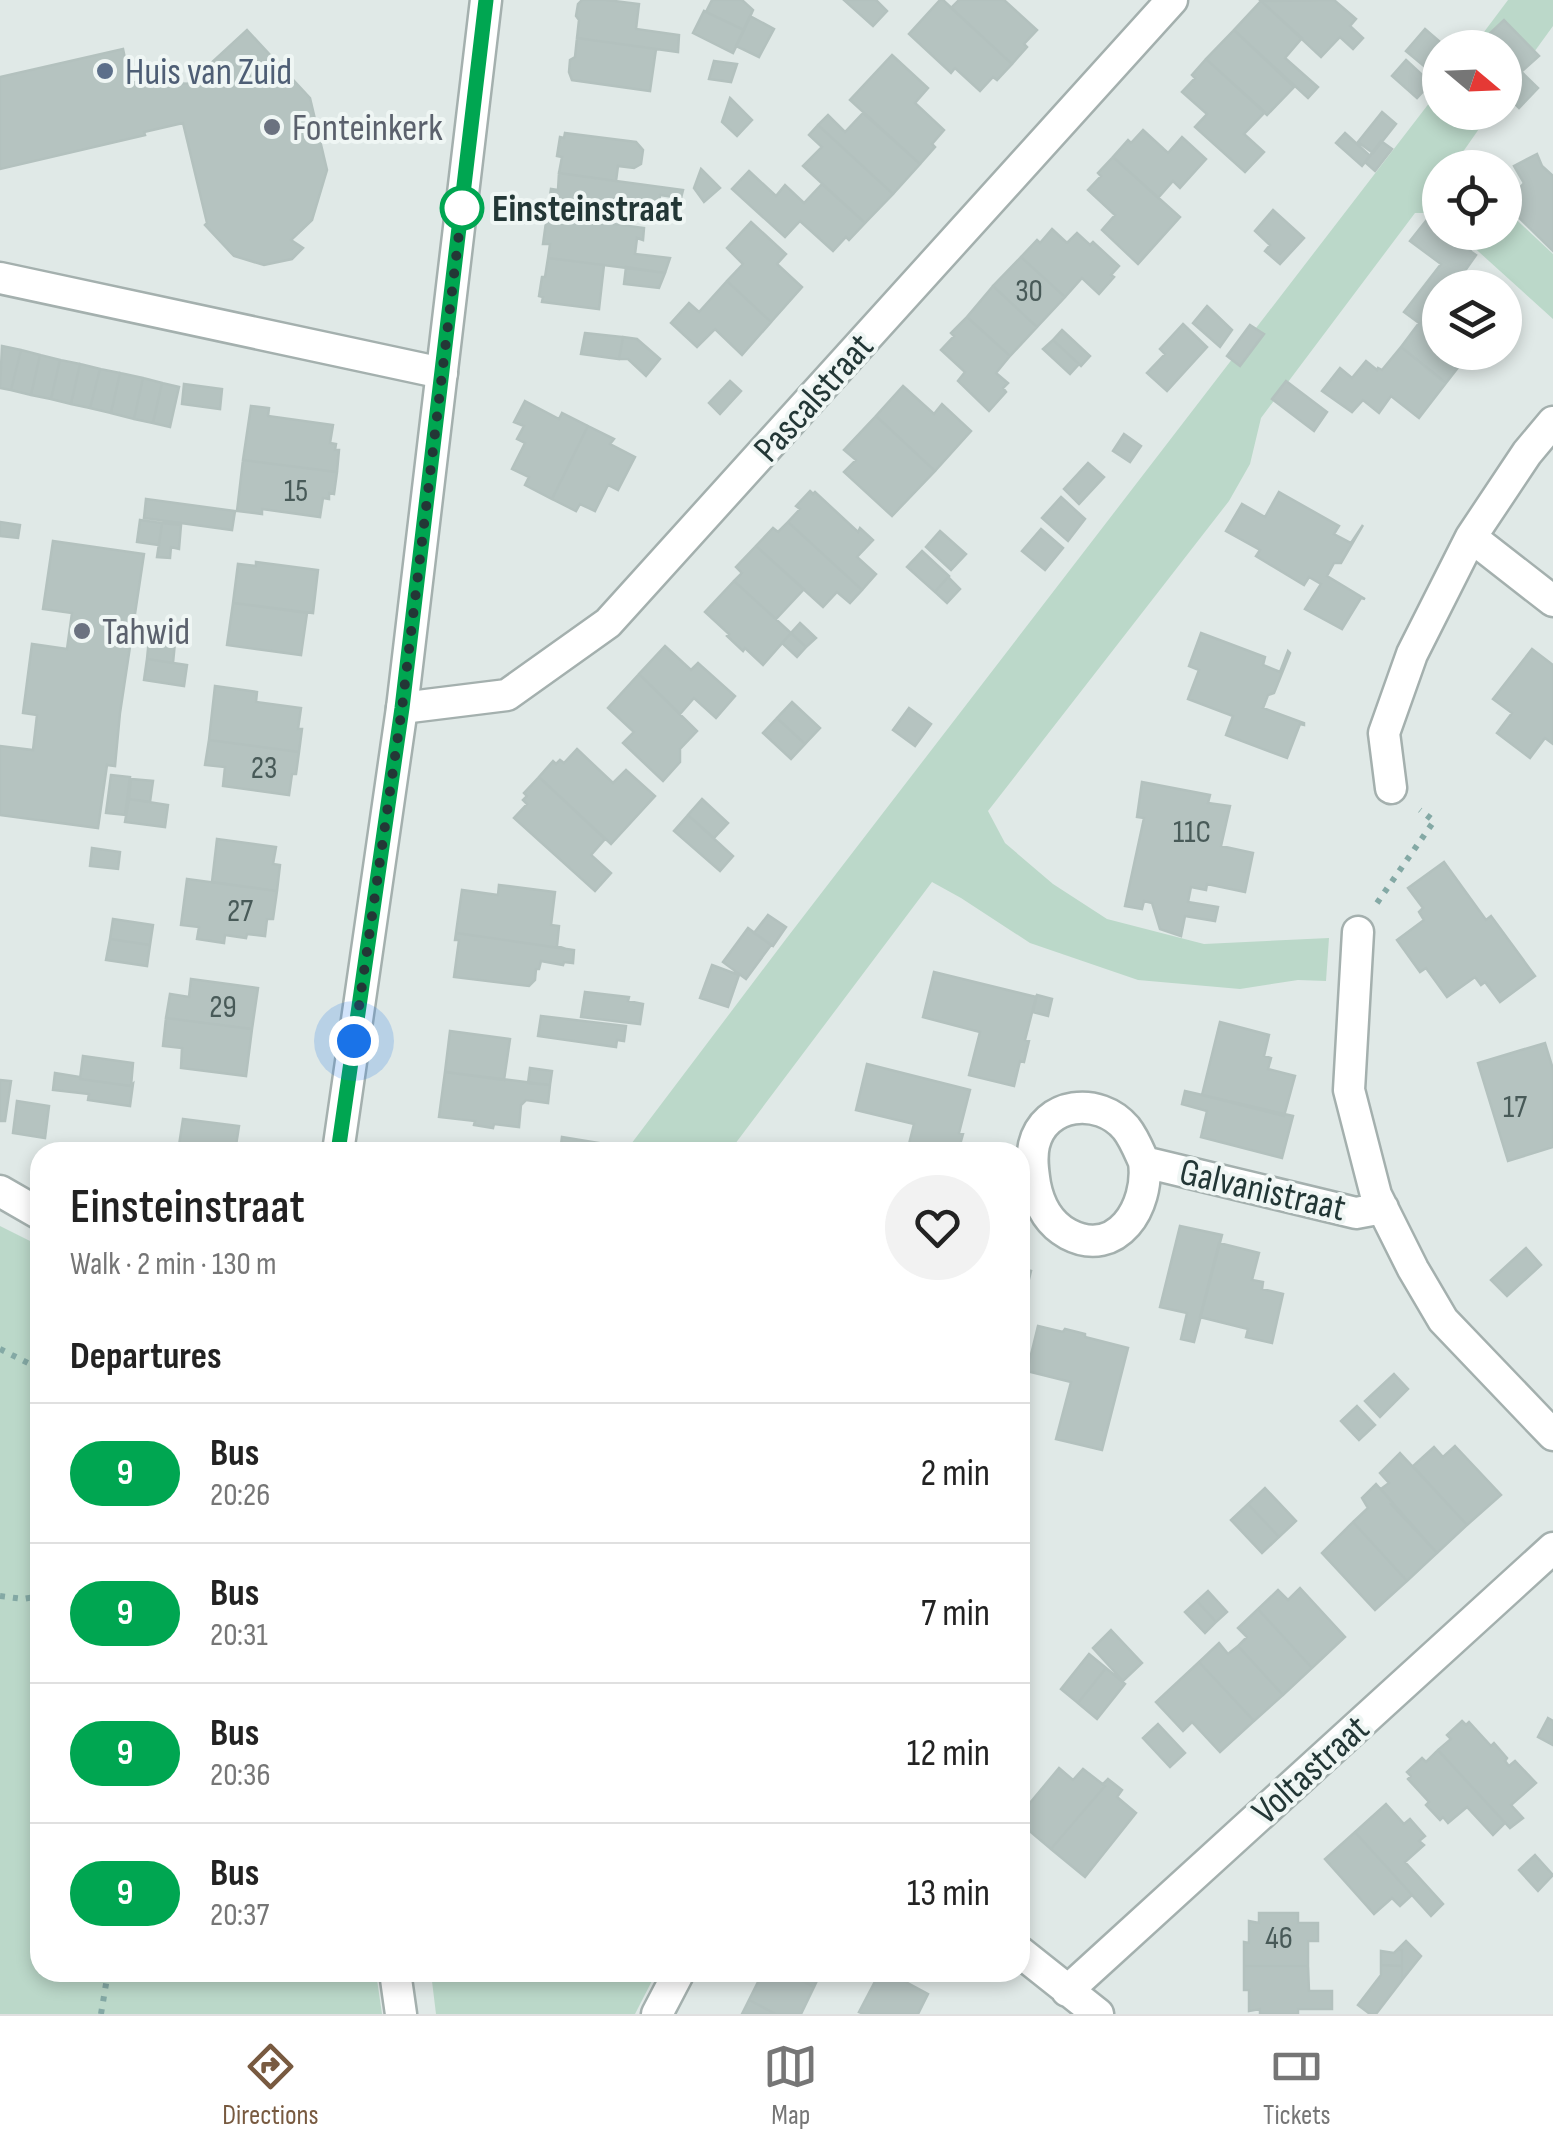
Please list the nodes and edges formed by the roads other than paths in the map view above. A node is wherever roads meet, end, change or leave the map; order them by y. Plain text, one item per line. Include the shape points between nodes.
1 (486, 0) edge
2 (1172, 0) edge
3 (0, 278) edge
4 (442, 372) junction
5 (1553, 422) edge
6 (1471, 536) junction
7 (1553, 601) edge
8 (402, 708) junction
9 (1391, 788) road end
10 (1358, 932) road end
11 (339, 1142) edge
12 (1144, 1162) junction
13 (0, 1191) edge
14 (30, 1208) edge
15 (1383, 1208) junction
16 (1553, 1435) edge
17 (1553, 1548) edge
18 (1030, 1960) edge
19 (396, 1982) edge
20 (673, 1982) edge
21 (1067, 1991) junction
22 (400, 2014) edge
23 (657, 2014) edge
24 (1098, 2014) edge

1 - 4 street
2 - 8 street, Pascalstraat via 608,622 508,695
3 - 4 street
4 - 8 street
5 - 6 street
6 - 7 street
6 - 9 street via 1412,654 1384,733
8 - 11 street
10 - 15 street, Galvanistraat via 1349,1090
12 - 12 street, Galvanistraat via 1126,1127 1079,1106 1042,1127 1032,1166 1046,1214 1059,1229 1092,1242 1123,1230 1134,1215 1145,1184
12 - 15 street, Galvanistraat via 1356,1213
13 - 14 street
15 - 16 street, Galvanistraat via 1443,1320
17 - 21 street, Voltastraat
18 - 21 street
19 - 22 street
20 - 23 street
21 - 24 street

